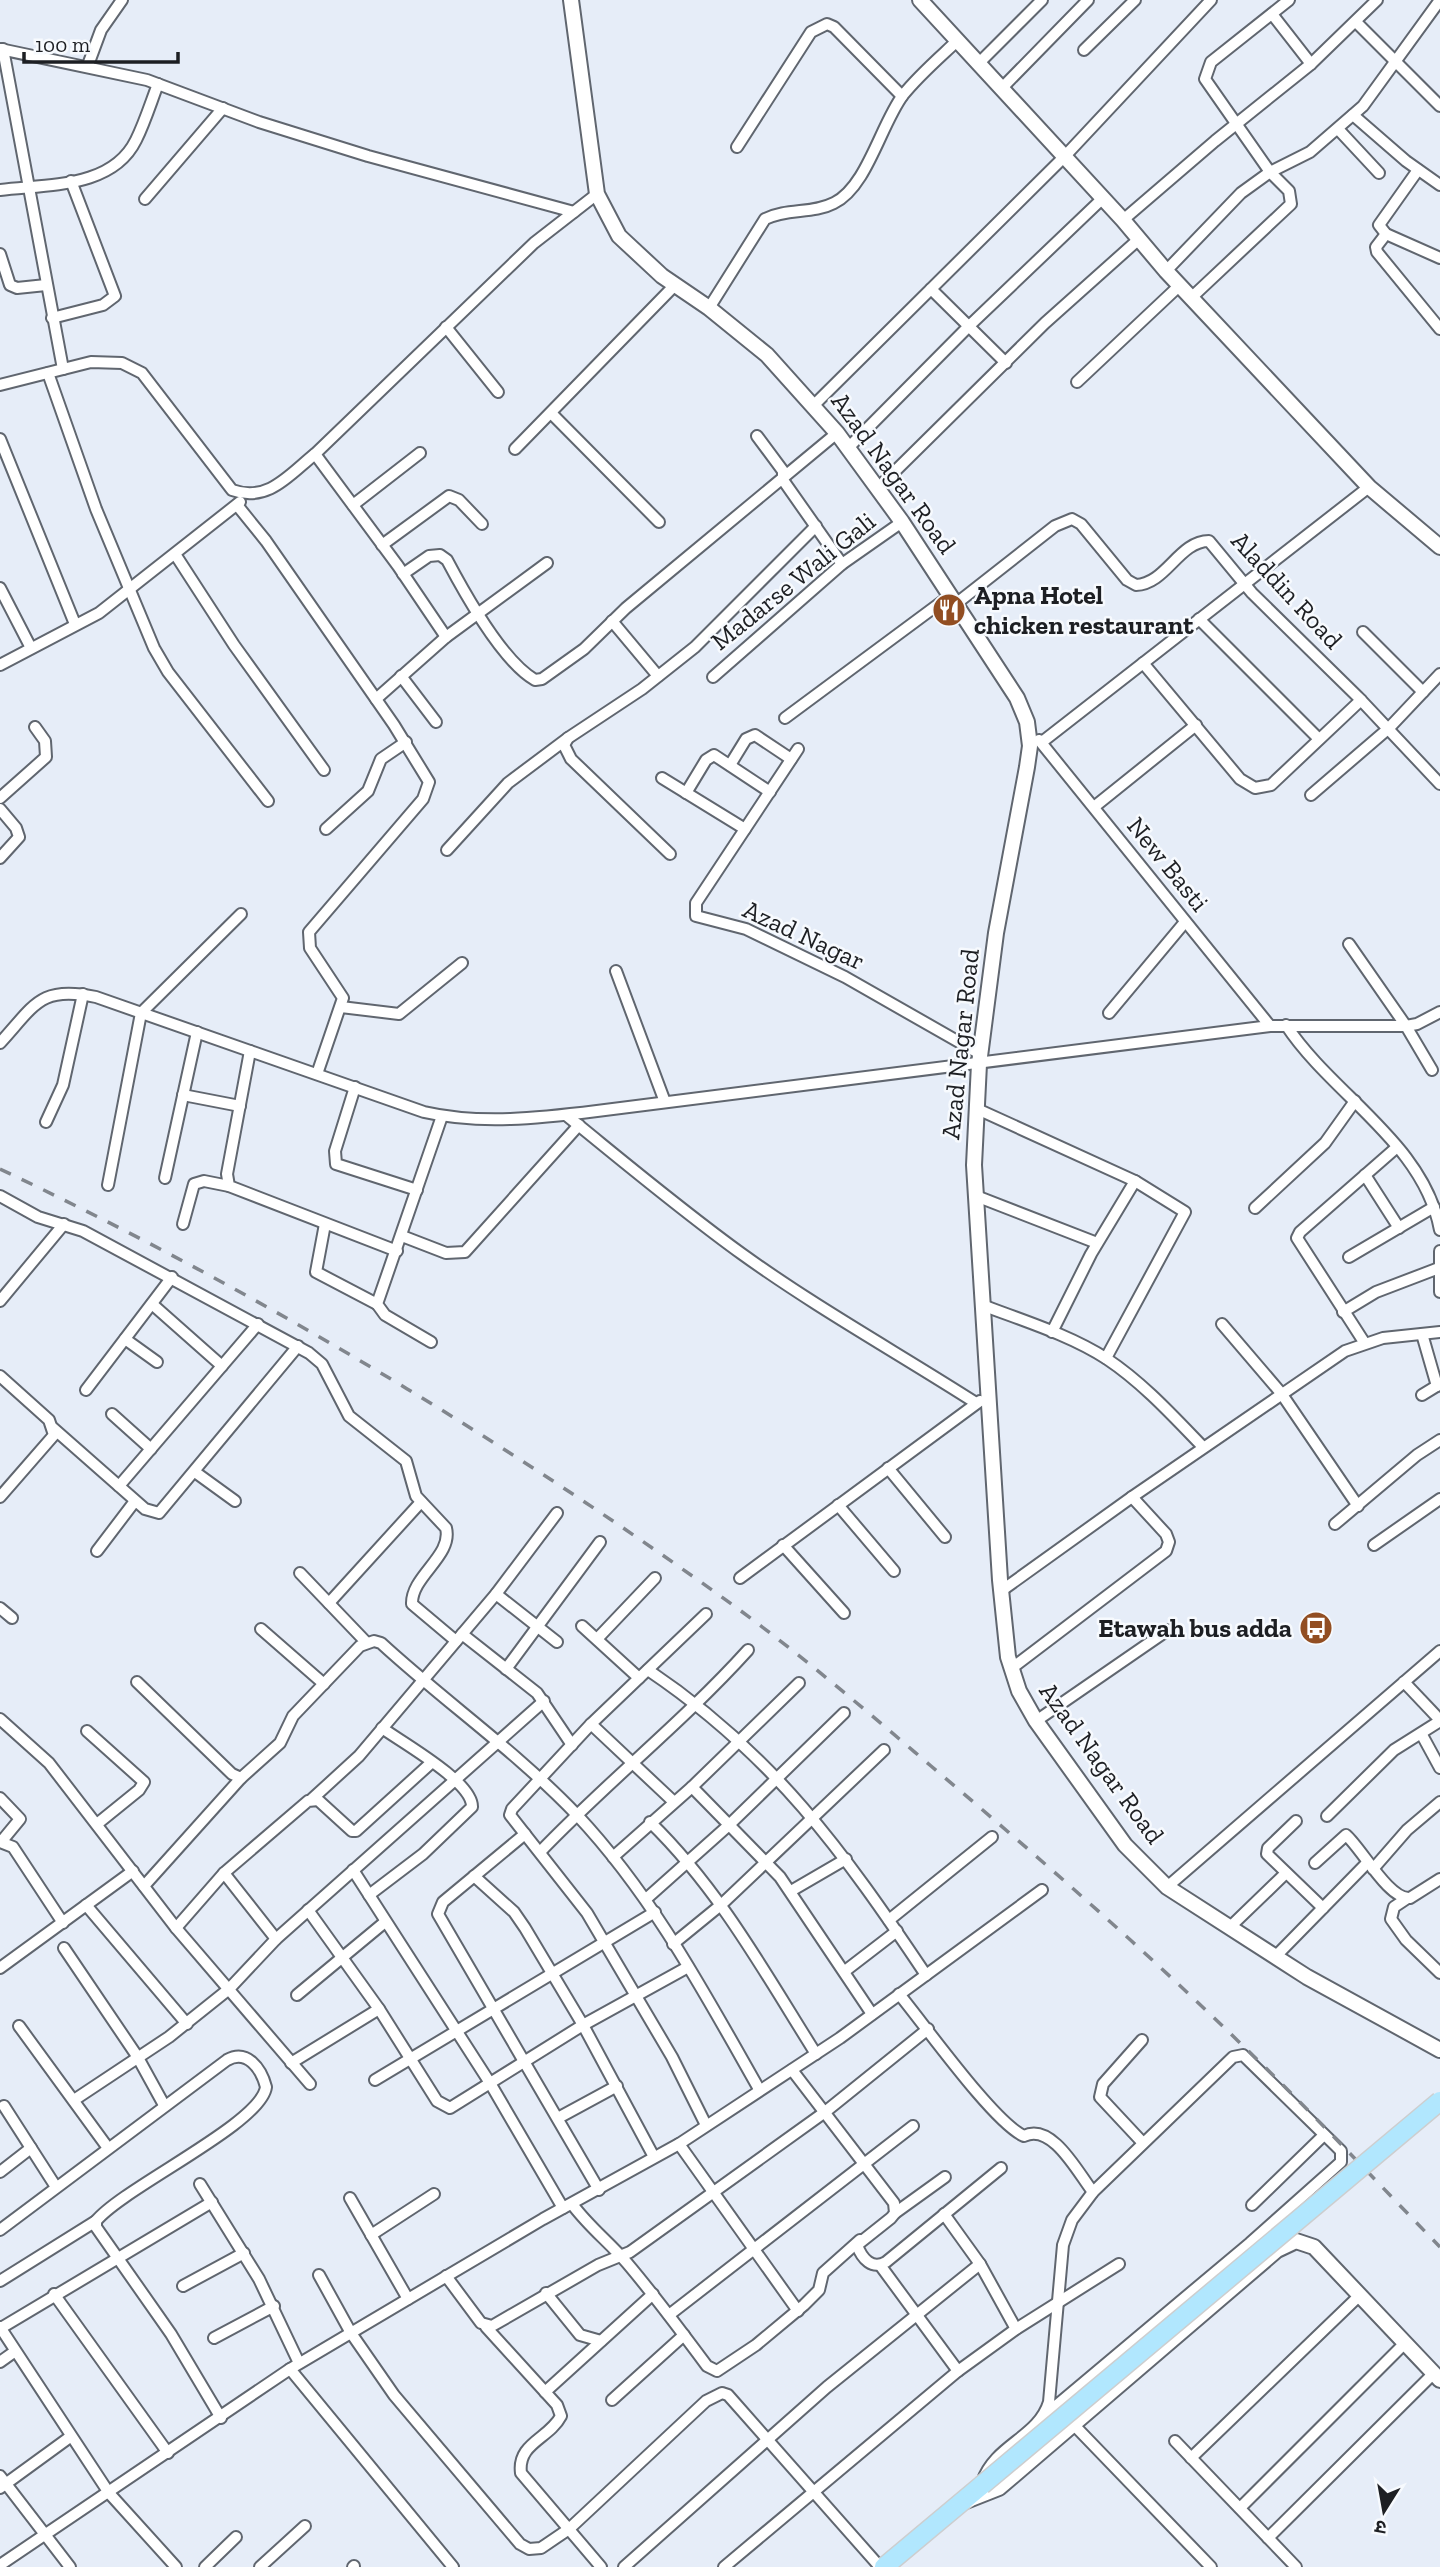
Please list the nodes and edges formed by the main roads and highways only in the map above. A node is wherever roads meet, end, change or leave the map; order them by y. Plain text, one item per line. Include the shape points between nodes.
1 (1440, 2101) edge
2 (882, 2567) edge

1 - 2 main road, bridge

